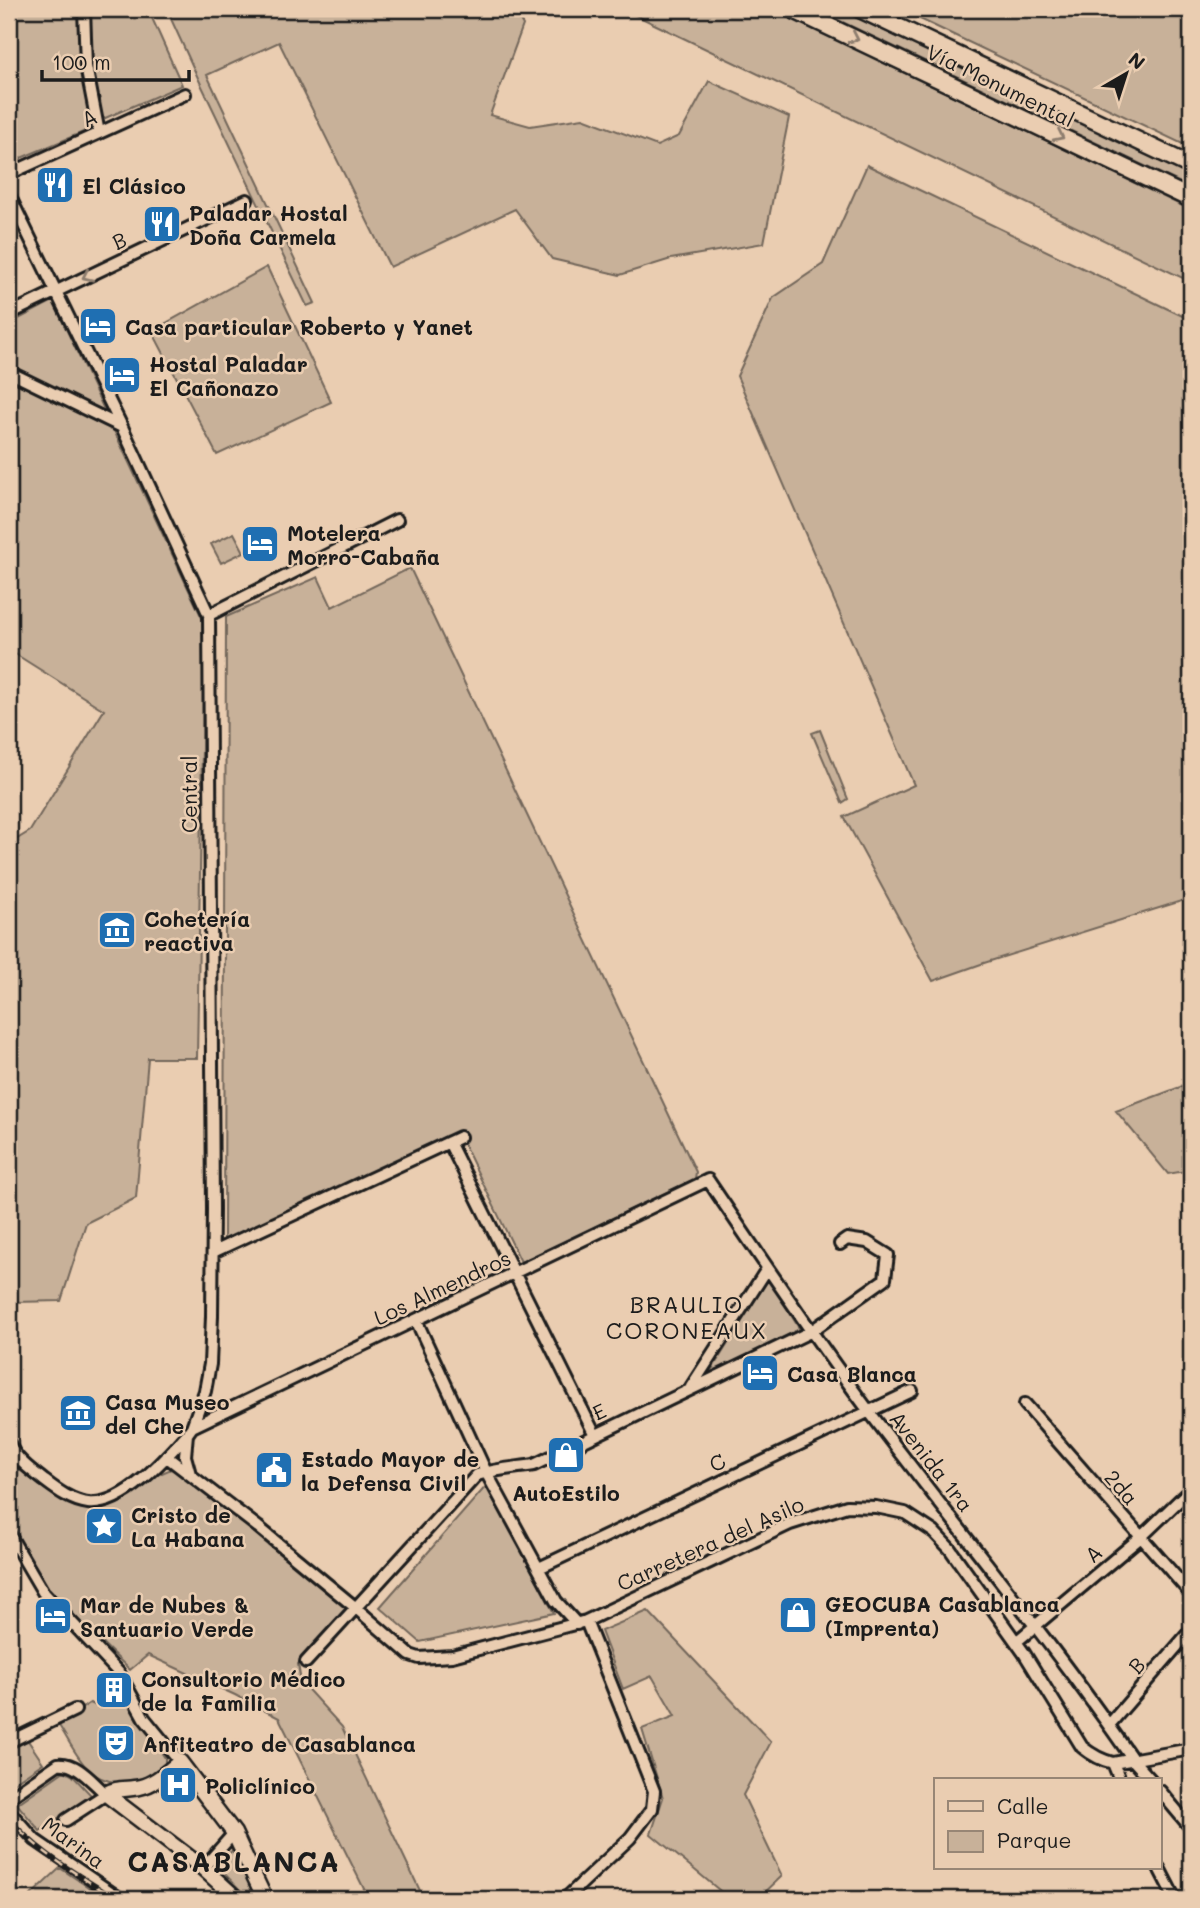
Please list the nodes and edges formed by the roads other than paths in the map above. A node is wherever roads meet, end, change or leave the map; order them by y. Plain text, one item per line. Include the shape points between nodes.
1 (84, 9) edge
2 (792, 9) edge
3 (860, 9) edge
4 (185, 94) dead end
5 (99, 133) junction
6 (1191, 166) edge
7 (9, 174) edge
8 (9, 195) edge
9 (1191, 199) edge
10 (242, 203) dead end
11 (55, 292) junction
12 (9, 314) edge
13 (9, 372) edge
14 (122, 428) junction
15 (397, 520) dead end
16 (209, 615) junction
17 (708, 1180) joint
18 (840, 1244) dead end
19 (213, 1252) junction
20 (767, 1269) junction
21 (514, 1273) junction
22 (416, 1320) junction
23 (810, 1332) junction
24 (690, 1388) junction
25 (912, 1391) dead end
26 (1025, 1404) dead end
27 (869, 1411) junction
28 (189, 1431) junction
29 (595, 1435) junction
30 (9, 1443) edge
31 (167, 1457) junction
32 (179, 1466) junction
33 (152, 1472) junction
34 (486, 1472) junction
35 (191, 1474) junction
36 (1191, 1489) edge
37 (954, 1520) junction
38 (934, 1532) junction
39 (9, 1534) edge
40 (1141, 1537) junction
41 (539, 1568) junction
42 (1191, 1594) edge
43 (356, 1608) junction
44 (581, 1622) junction
45 (1036, 1627) junction
46 (1191, 1630) edge
47 (1016, 1642) junction
48 (306, 1662) dead end
49 (75, 1710) dead end
50 (1109, 1725) junction
51 (9, 1742) edge
52 (1122, 1743) junction
53 (1191, 1749) edge
54 (1133, 1760) junction
55 (180, 1762) junction
56 (1113, 1762) junction
57 (1119, 1778) edge
58 (1149, 1778) edge
59 (110, 1791) junction
60 (1162, 1793) edge
61 (9, 1798) edge
62 (9, 1811) edge
63 (66, 1820) dead end
64 (1191, 1828) edge
65 (234, 1833) junction
66 (203, 1868) junction
67 (1160, 1870) edge
68 (121, 1899) edge
69 (237, 1899) edge
70 (265, 1899) edge
71 (565, 1899) edge
72 (1175, 1899) edge

1 - 5 street via 86,66
2 -> 9 highway, Vía Monumental
3 - 6 highway, Vía Monumental
4 - 5 street, A
5 - 7 street, A
8 - 11 street, Central
10 -> 11 street, B
11 - 12 street, B
11 - 14 street, Central
13 - 14 street
14 - 16 street, Central
15 - 16 street
16 - 19 street, Central
17 - 20 street, Avenida 1ra
17 - 21 street, Los Almendros
18 - 23 street, E via 847,1239 867,1242 888,1255 885,1279
19 - 21 street via 455,1140
19 - 28 street, Central via 211,1364
20 - 23 street, Avenida 1ra
20 - 24 street
21 - 22 street, Los Almendros
21 - 29 street
22 - 28 street, Los Almendros
22 - 34 street
23 - 24 street, E
23 - 27 street, Avenida 1ra
24 - 29 street, E
25 - 27 street, C
26 - 40 street, 2da
27 - 37 street, Avenida 1ra
27 - 41 street, C
28 - 31 street
28 - 35 street via 185,1456
29 - 34 street, E via 534,1465
30 - 33 street via 34,1473 70,1498 89,1503 109,1500
31 - 32 street, Carretera del Asilo
31 - 33 street
32 - 33 street
32 - 35 street, Carretera del Asilo
34 - 41 street
34 - 43 street via 477,1475
35 - 43 street, Carretera del Asilo
36 - 40 street, A
37 - 38 street
37 - 45 street, Avenida 1ra
38 - 44 street, Carretera del Asilo via 905,1513 847,1506 790,1524
38 - 47 street, Carretera del Asilo
39 - 55 street via 43,1592 119,1673 144,1718
40 - 42 street, 2da
40 - 45 street, A
41 - 44 street via 556,1601
43 - 44 street, Carretera del Asilo via 419,1658 452,1656
43 - 48 street
44 - 71 street via 653,1791 652,1809 630,1839
45 - 47 street, A
45 - 50 street, Avenida 1ra
46 - 50 street, B
47 - 56 street, Carretera del Asilo via 1082,1747
49 - 51 street
50 - 52 street, Avenida 1ra
52 - 54 street, Avenida 1ra
52 - 56 street via 1122,1752
53 - 54 street
54 - 56 street
54 - 58 street, Avenida 1ra
55 - 59 main road via 143,1787
55 - 65 main road
56 - 57 street
59 - 61 street via 67,1763 58,1764
59 - 63 street
59 - 66 main road
60 - 64 street
62 - 68 street, Marina via 35,1840
65 - 66 street
65 - 70 main road
66 - 69 main road
67 - 72 street

